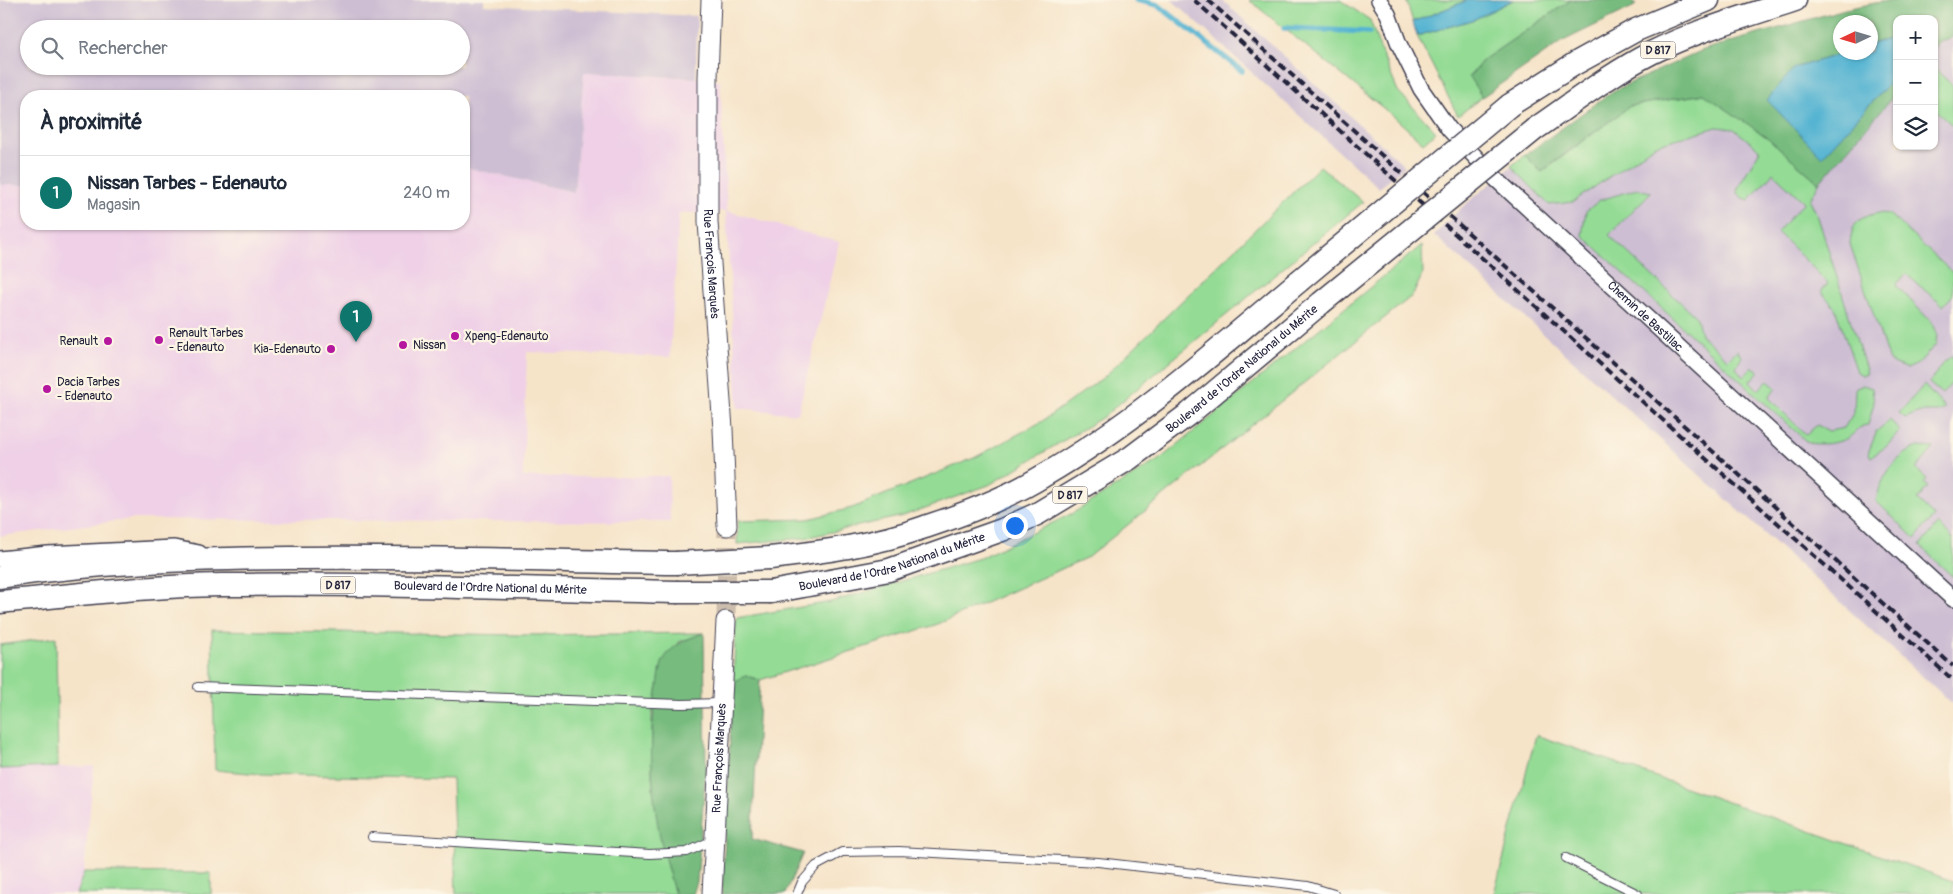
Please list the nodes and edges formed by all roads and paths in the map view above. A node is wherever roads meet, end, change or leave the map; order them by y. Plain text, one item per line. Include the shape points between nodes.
1 (711, 0) edge
2 (1379, 0) edge
3 (1708, 0) edge
4 (1795, 0) edge
5 (727, 526) tunnel mouth
6 (223, 558) junction
7 (0, 559) edge
8 (0, 578) edge
9 (1953, 599) edge
10 (0, 602) edge
11 (726, 621) tunnel mouth
12 (198, 687) dead end
13 (722, 703) junction
14 (372, 837) dead end
15 (715, 840) junction
16 (1566, 858) dead end
17 (712, 894) edge
18 (797, 894) edge
19 (1334, 894) edge
20 (1638, 894) edge

1 - 5 street, Rue François Marquès via 708,222
2 - 9 street, Chemin de Bastillac via 1421,89 1449,128 1496,179
3 - 6 main road, Boulevard de l'Ordre National du Mérite / D 817, bridge via 1636,30 1510,105 1175,385 1097,443 1042,477 980,507 924,528 844,549 770,558 676,563
4 - 10 main road, Boulevard de l'Ordre National du Mérite / D 817, bridge via 1722,24 1651,53 1593,88 1535,129 1190,413 1130,458 1037,514 1002,530 889,570 771,592 221,585
6 - 7 street via 174,548
6 - 8 main road, Boulevard de l'Ordre National du Mérite / D 817 via 40,571
11 - 13 street, Rue François Marquès
12 - 13 lane
13 - 15 street, Rue François Marquès
14 - 15 lane via 650,854 686,852
15 - 17 street, Rue François Marquès
16 - 20 lane
18 - 19 lane via 802,882 816,866 842,852 899,851 1098,862 1308,886

